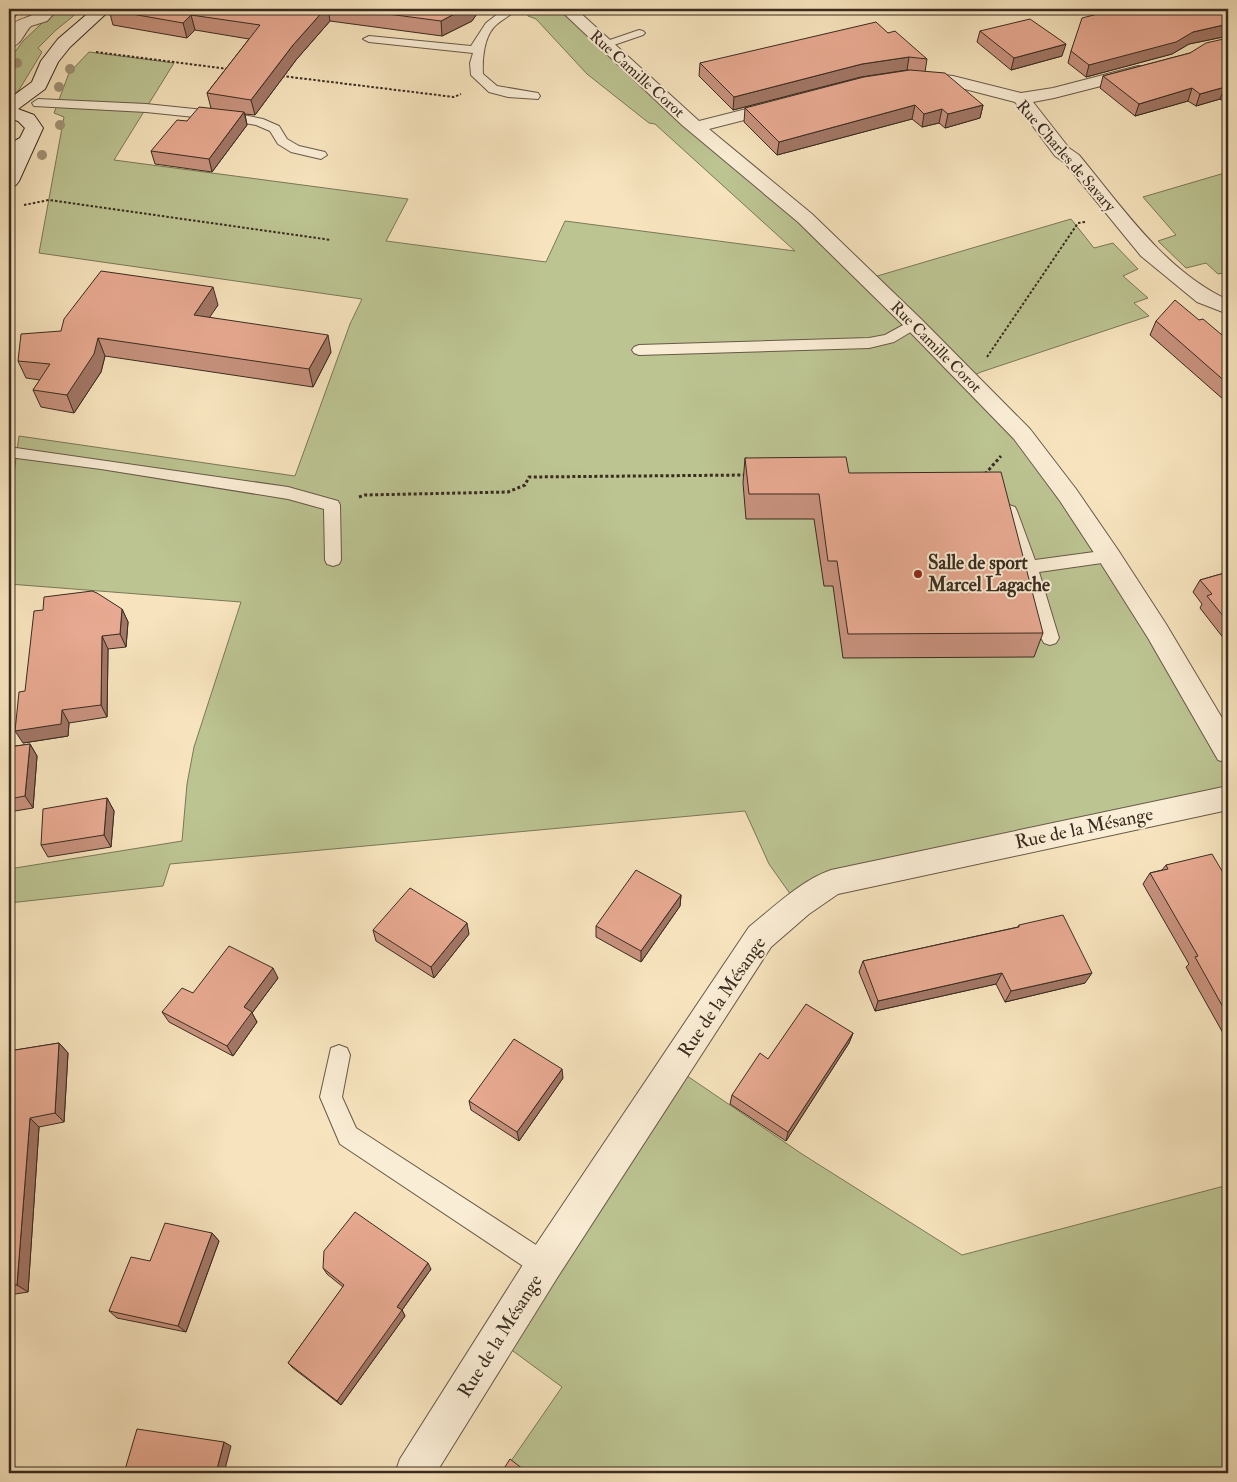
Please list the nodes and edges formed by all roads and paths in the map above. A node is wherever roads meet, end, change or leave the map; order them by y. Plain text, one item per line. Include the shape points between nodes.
1 (50, 9) edge
2 (103, 9) edge
3 (511, 9) edge
4 (567, 9) edge
5 (639, 33) dead end
6 (369, 39) dead end
7 (482, 39) junction
8 (9, 43) edge
9 (605, 45) junction
10 (94, 52) dead end
11 (1152, 67) edge
12 (231, 69) edge
13 (280, 75) edge
14 (898, 78) edge
15 (38, 85) junction
16 (493, 88) junction
17 (534, 96) dead end
18 (1021, 98) junction
19 (798, 101) edge
20 (38, 103) junction
21 (9, 107) edge
22 (9, 113) edge
23 (32, 122) junction
24 (696, 127) junction
25 (28, 141) junction
26 (9, 152) edge
27 (321, 155) dead end
28 (9, 181) edge
29 (16, 206) dead end
30 (1118, 216) junction
31 (331, 240) dead end
32 (1228, 308) edge
33 (914, 324) junction
34 (639, 350) dead end
35 (962, 372) junction
36 (9, 452) edge
37 (999, 458) dead end
38 (755, 475) edge
39 (985, 475) joint
40 (332, 505) junction
41 (1109, 556) junction
42 (332, 560) dead end
43 (1029, 567) junction
44 (1050, 638) dead end
45 (1228, 752) edge
46 (1228, 798) edge
47 (339, 1055) dead end
48 (544, 1265) junction
49 (414, 1473) edge

1 - 8 street via 41,17 25,22
2 - 15 street via 64,43
3 - 7 lane via 490,26
4 - 9 street, Rue Camille Corot
5 - 9 lane
6 - 7 lane via 468,50 475,49
7 - 16 lane via 476,63 477,75
9 - 24 street, Rue Camille Corot
10 - 12 path
11 - 18 street via 1054,93
13 - 16 path via 454,97 472,90
14 - 18 street, Rue Charles de Savary via 953,81
15 - 20 street
15 - 21 street
16 - 17 lane
18 - 30 street, Rue Charles de Savary via 1062,152 1072,159
19 - 24 street
20 - 23 street
20 - 27 lane via 146,108 234,117 259,122 275,129 282,141 294,149
22 - 23 street
23 - 25 street via 34,128
24 - 33 street, Rue Camille Corot via 805,218
25 - 26 street
25 - 28 street
29 - 31 path via 49,200
30 - 32 street, Rue Charles de Savary via 1148,252 1204,297
30 - 35 path via 1078,223 981,365
33 - 34 lane via 889,339 869,343
33 - 35 street, Rue Camille Corot
35 - 41 street, Rue Camille Corot via 1022,434
36 - 40 lane via 278,492
37 - 39 path
38 - 40 path via 529,477 525,484 508,492 365,495
39 - 43 lane via 1001,487
40 - 42 lane
41 - 43 lane
41 - 45 street, Rue Camille Corot
43 - 44 lane
46 - 48 street, Rue de la Mésange via 831,883 806,899 760,937
47 - 48 lane via 331,1097 348,1136
48 - 49 street, Rue de la Mésange

